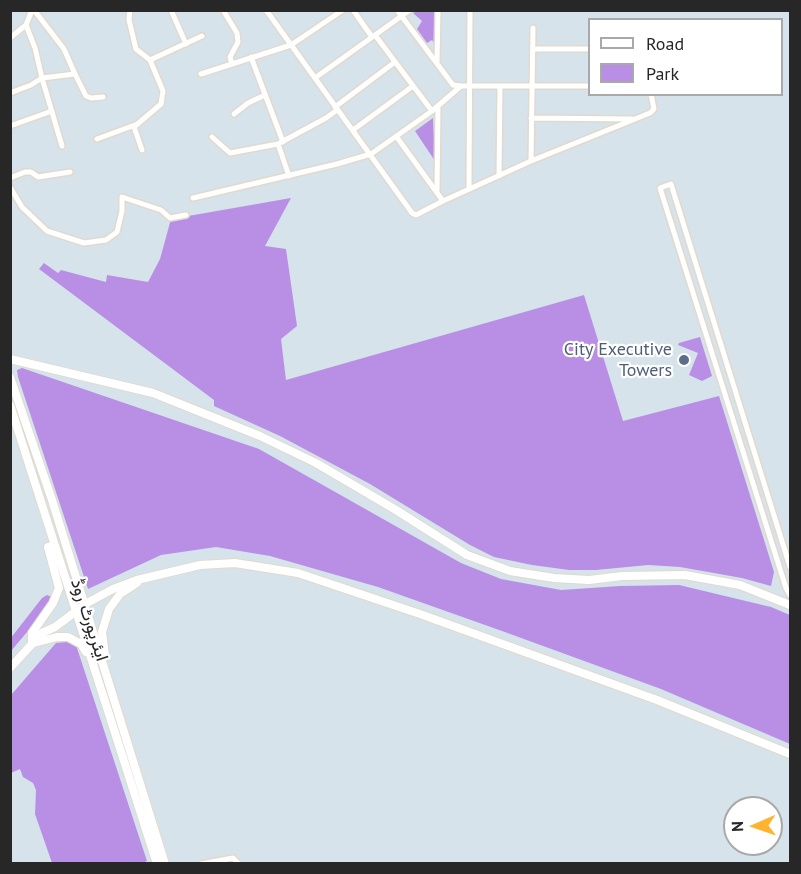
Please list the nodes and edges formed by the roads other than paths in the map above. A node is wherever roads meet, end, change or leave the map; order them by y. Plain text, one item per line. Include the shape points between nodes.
1 (33, 10) edge
2 (130, 10) edge
3 (171, 10) edge
4 (224, 10) edge
5 (276, 10) edge
6 (343, 10) edge
7 (353, 10) edge
8 (397, 10) edge
9 (410, 10) edge
10 (438, 10) edge
11 (470, 10) edge
12 (267, 13) edge
13 (401, 16) junction
14 (26, 25) junction
15 (533, 28) dead end
16 (202, 36) dead end
17 (374, 36) junction
18 (10, 38) edge
19 (186, 44) junction
20 (291, 45) junction
21 (532, 49) junction
22 (588, 50) edge
23 (251, 57) junction
24 (150, 60) junction
25 (395, 62) junction
26 (232, 64) junction
27 (438, 65) junction
28 (75, 74) junction
29 (201, 74) dead end
30 (42, 78) junction
31 (315, 78) junction
32 (413, 86) junction
33 (461, 86) junction
34 (469, 86) junction
35 (500, 86) junction
36 (532, 86) junction
37 (588, 86) edge
38 (10, 93) edge
39 (265, 95) junction
40 (651, 96) edge
41 (103, 97) dead end
42 (438, 107) junction
43 (336, 108) junction
44 (52, 111) junction
45 (432, 111) junction
46 (234, 114) dead end
47 (531, 118) junction
48 (634, 119) junction
49 (135, 125) junction
50 (10, 126) edge
51 (353, 130) junction
52 (396, 136) junction
53 (212, 137) dead end
54 (97, 139) dead end
55 (280, 143) junction
56 (62, 146) dead end
57 (142, 150) dead end
58 (371, 154) junction
59 (531, 161) junction
60 (69, 172) dead end
61 (288, 176) junction
62 (499, 176) junction
63 (10, 178) edge
64 (10, 187) edge
65 (469, 189) junction
66 (437, 191) junction
67 (193, 198) dead end
68 (443, 201) junction
69 (186, 215) dead end
70 (697, 269) junction
71 (687, 272) junction
72 (10, 359) edge
73 (10, 377) edge
74 (10, 405) edge
75 (754, 450) junction
76 (743, 453) junction
77 (55, 545) junction
78 (790, 567) edge
79 (146, 578) junction
80 (790, 595) edge
81 (84, 604) junction
82 (790, 605) edge
83 (76, 610) junction
84 (32, 643) junction
85 (10, 668) edge
86 (105, 669) junction
87 (111, 718) junction
88 (790, 754) edge
89 (157, 864) edge
90 (165, 864) edge
91 (201, 864) edge
92 (239, 864) edge

1 - 14 street
1 - 28 street via 64,49
2 - 24 street via 136,49
3 - 19 street
4 - 26 street via 237,33 238,42 230,57
5 - 12 street
6 - 20 street
7 - 17 street
8 - 13 street
9 - 13 street
10 - 27 street
11 - 34 street
12 - 20 street
13 - 17 street
13 - 27 street
14 - 18 street
14 - 30 street
15 - 21 street
16 - 19 street
17 - 25 street
17 - 31 street
19 - 24 street
20 - 23 street
20 - 31 street
21 - 22 street
21 - 36 street
23 - 26 street
23 - 39 street
24 - 49 street via 164,95 161,104
25 - 32 street
25 - 43 street
26 - 29 street
27 - 33 street via 453,85
28 - 30 street
28 - 41 street via 86,96
30 - 38 street
30 - 44 street
31 - 43 street
32 - 45 street
32 - 51 street
33 - 34 street
33 - 42 street
34 - 35 street
34 - 65 street
35 - 36 street
35 - 62 street
36 - 37 street
36 - 47 street
39 - 46 street
39 - 55 street
40 - 48 street via 654,109
42 - 45 street
42 - 66 street
43 - 51 street
43 - 55 street via 326,118
44 - 50 street
44 - 56 street
45 - 52 street
47 - 48 street
47 - 59 street
48 - 59 street
49 - 54 street
49 - 57 street
51 - 58 street
52 - 58 street
52 - 66 street
53 - 55 street via 230,153
55 - 61 street
58 - 61 street
58 - 68 street via 414,214
59 - 62 street
60 - 63 street via 38,177 25,172
61 - 67 street
62 - 65 street
64 - 69 street via 22,207 47,231 84,243 106,240 117,232 122,197 161,210 170,218
65 - 68 street
66 - 68 street
70 - 71 street
70 - 71 street via 671,184 660,188
70 - 75 street
71 - 76 street
72 - 82 main road via 153,393 260,436 316,463 467,555 510,571 589,580 685,575 740,585
73 - 81 main road, ایئرپورٹ روڈ
74 - 77 main road, ایئرپورٹ روڈ
75 - 76 street
75 - 78 street
76 - 80 street
77 - 83 main road, ایئرپورٹ روڈ
77 - 84 main road via 48,547 59,588 32,633
79 - 81 main road
79 - 86 main road via 120,594 109,609 102,632
79 - 88 main road via 201,565 235,563 298,573 559,663
81 - 83 main road
81 - 86 main road, ایئرپورٹ روڈ
83 - 84 main road
83 - 87 main road, ایئرپورٹ روڈ
84 - 85 main road
84 - 87 main road via 64,636 81,644
86 - 90 main road, ایئرپورٹ روڈ
87 - 89 main road, ایئرپورٹ روڈ
91 - 92 street via 230,858

